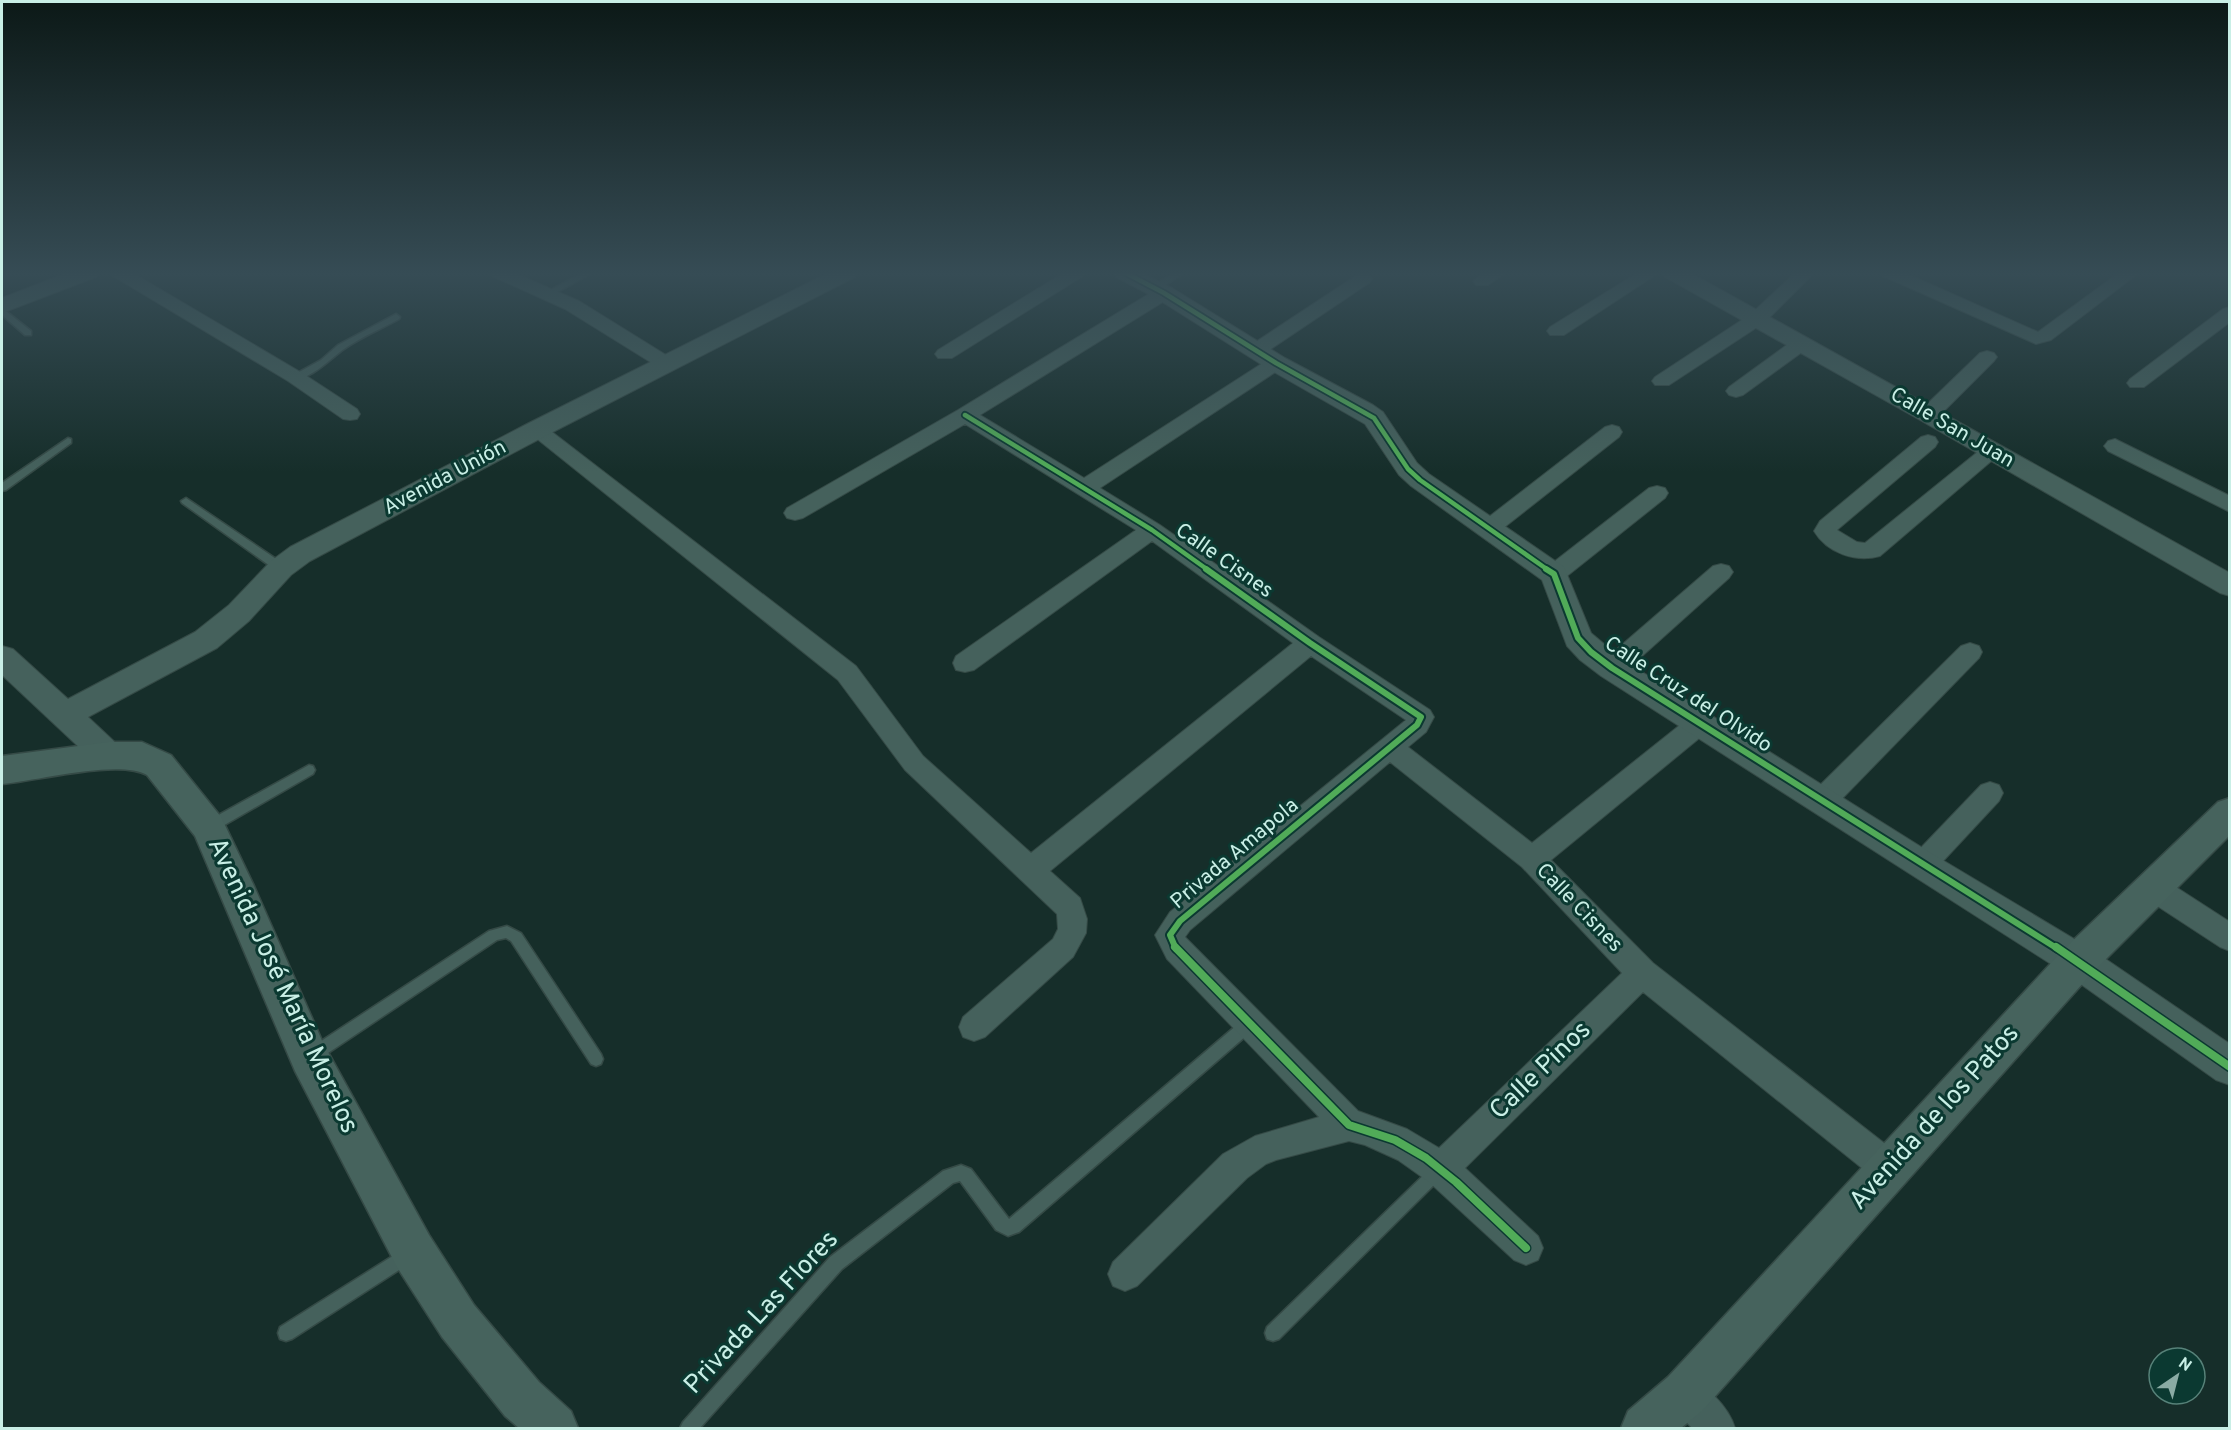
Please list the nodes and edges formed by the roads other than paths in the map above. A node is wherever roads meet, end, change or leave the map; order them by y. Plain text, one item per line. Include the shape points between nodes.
1 (231, 339) edge
2 (356, 339) edge
3 (626, 339) edge
4 (716, 339) edge
5 (970, 339) edge
6 (1082, 339) edge
7 (1240, 339) edge
8 (1288, 339) edge
9 (1726, 339) edge
10 (1794, 339) edge
11 (2195, 339) edge
12 (1802, 343) junction
13 (945, 354) dead end
14 (1265, 357) junction
15 (1987, 357) dead end
16 (667, 364) junction
17 (295, 377) junction
18 (1662, 381) dead end
19 (2137, 383) dead end
20 (1736, 391) dead end
21 (350, 414) dead end
22 (1929, 414) junction
23 (966, 415) junction
24 (536, 430) junction
25 (1612, 432) dead end
26 (68, 441) dead end
27 (1928, 442) dead end
28 (2115, 446) dead end
29 (1992, 451) junction
30 (1086, 487) junction
31 (2, 488) edge
32 (1657, 493) dead end
33 (186, 501) dead end
34 (2229, 506) edge
35 (795, 513) dead end
36 (1489, 528) junction
37 (1152, 530) junction
38 (281, 568) junction
39 (1721, 572) dead end
40 (1554, 574) junction
41 (2229, 586) edge
42 (1310, 643) junction
43 (1970, 652) dead end
44 (2, 657) edge
45 (965, 663) dead end
46 (1612, 668) junction
47 (65, 715) junction
48 (1699, 724) junction
49 (1390, 748) junction
50 (109, 756) junction
51 (2, 770) edge
52 (309, 770) dead end
53 (1990, 793) dead end
54 (1822, 801) junction
55 (2229, 812) edge
56 (208, 827) junction
57 (1532, 859) junction
58 (1922, 865) junction
59 (1029, 871) junction
60 (2152, 887) junction
61 (2229, 938) edge
62 (2078, 961) junction
63 (1642, 973) junction
64 (1249, 1024) junction
65 (974, 1027) dead end
66 (309, 1057) junction
67 (596, 1059) dead end
68 (2229, 1067) edge
69 (1349, 1125) junction
70 (1440, 1169) junction
71 (1890, 1169) junction
72 (1526, 1248) dead end
73 (413, 1251) junction
74 (1125, 1274) dead end
75 (286, 1333) dead end
76 (1273, 1333) dead end
77 (1685, 1394) junction
78 (554, 1428) edge
79 (689, 1428) edge
80 (1645, 1428) edge
81 (1717, 1428) edge

1 - 17 street
2 - 17 lane
3 - 16 street
4 - 16 street, Avenida Unión
5 - 13 street
6 - 23 street
7 - 14 street
8 - 14 street
9 - 18 street
10 - 12 street, Calle San Juan
11 - 19 street
12 - 20 street
12 - 22 street, Calle San Juan
14 - 30 street
14 - 36 street via 1369,414 1408,469
15 - 22 street
16 - 24 street, Avenida Unión
17 - 21 street
22 - 29 street, Calle San Juan
23 - 30 street, Calle Cisnes
23 - 35 street
24 - 38 street, Avenida Unión via 334,535
24 - 59 street via 847,673 914,763
25 - 36 street
26 - 31 lane
27 - 29 street via 1825,531 1855,550 1872,550
28 - 34 street
29 - 41 street, Calle San Juan
30 - 37 street, Calle Cisnes
32 - 40 street
33 - 38 lane
36 - 40 street
37 - 42 street, Calle Cisnes
37 - 45 street
38 - 47 street, Avenida Unión via 239,613 206,640
39 - 46 street
40 - 46 street, Calle Cruz del Olvido via 1578,638
42 - 49 street, Calle Cisnes via 1418,712 1421,717 1417,726
42 - 59 street
43 - 54 street
44 - 47 street
46 - 48 street, Calle Cruz del Olvido
47 - 50 street
48 - 54 street, Calle Cruz del Olvido
48 - 57 street
49 - 57 street, Calle Cisnes
49 - 64 street, Privada Amapola via 1180,921 1170,935 1177,950
50 - 51 main road, Avenida José María Morelos
50 - 56 main road, Avenida José María Morelos via 142,756 159,765
52 - 56 lane
53 - 58 street
54 - 58 street, Calle Cruz del Olvido
55 - 60 main road, Avenida de los Patos
56 - 66 main road, Avenida José María Morelos
57 - 63 street, Calle Cisnes
58 - 62 street, Calle Cruz del Olvido
59 - 65 street via 1070,908 1074,932 1063,948
60 - 61 street
60 - 62 main road, Avenida de los Patos
62 - 68 street, Calle Cruz del Olvido
62 - 71 main road, Avenida de los Patos
63 - 70 street, Calle Pinos
63 - 71 street, Calle Cisnes
64 - 69 street
64 - 79 lane, Privada Las Flores via 1013,1226 1002,1224 969,1179 961,1173 949,1177 836,1263
66 - 67 lane via 494,935 507,932 516,937
66 - 73 main road, Avenida José María Morelos
69 - 70 street via 1377,1132
69 - 74 street via 1255,1152 1235,1166
70 - 72 street
70 - 76 lane
71 - 77 main road, Avenida de los Patos
73 - 75 lane
73 - 78 main road, Avenida José María Morelos via 458,1321 522,1399
77 - 80 main road, Avenida de los Patos
77 - 81 street

